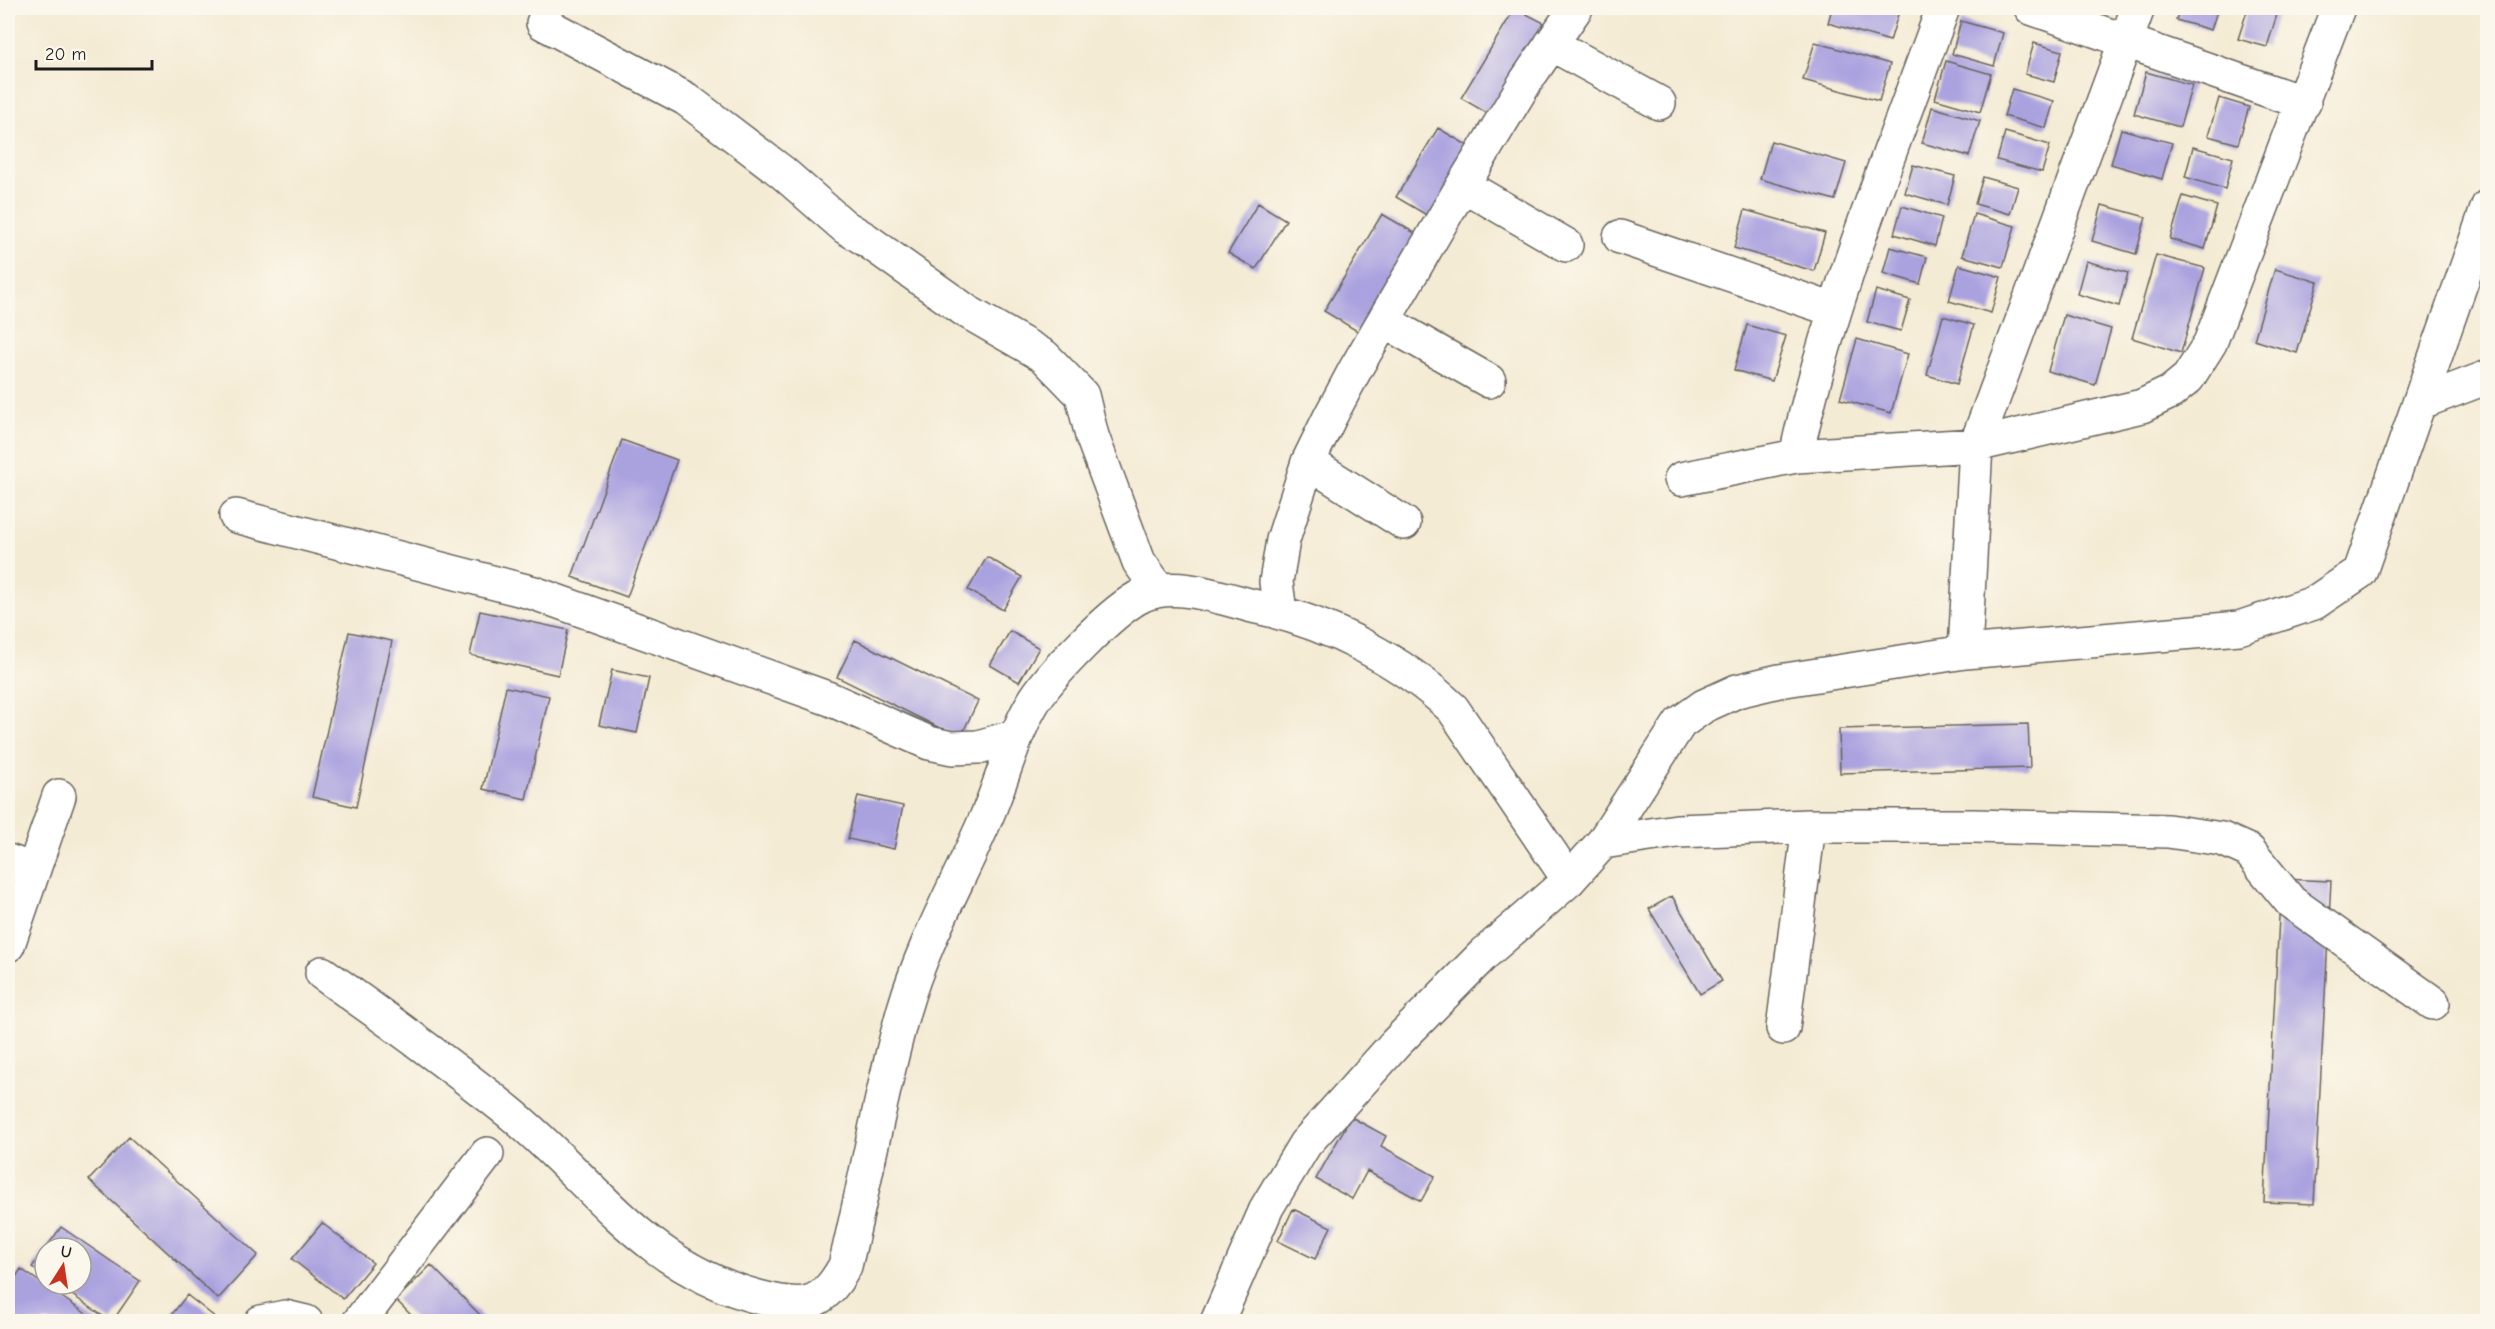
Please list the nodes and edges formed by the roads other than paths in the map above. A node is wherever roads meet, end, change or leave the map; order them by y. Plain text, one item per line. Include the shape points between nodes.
1 (1576, 8) edge
2 (1943, 8) edge
3 (2031, 8) edge
4 (2138, 8) edge
5 (2338, 8) edge
6 (543, 23) dead end
7 (2127, 40) junction
8 (1551, 44) junction
9 (1659, 103) dead end
10 (2304, 104) junction
11 (1463, 185) junction
12 (2487, 206) edge
13 (1620, 237) dead end
14 (1566, 245) dead end
15 (1834, 310) junction
16 (1384, 321) junction
17 (2487, 376) edge
18 (1489, 381) dead end
19 (2419, 403) junction
20 (1976, 445) junction
21 (1796, 456) junction
22 (1308, 462) junction
23 (1681, 479) dead end
24 (236, 516) dead end
25 (1404, 523) dead end
26 (1153, 592) junction
27 (1280, 612) junction
28 (1965, 652) junction
29 (1017, 736) junction
30 (59, 796) dead end
31 (1809, 826) junction
32 (1603, 842) junction
33 (20, 866) edge
34 (1569, 880) junction
35 (8, 945) edge
36 (322, 973) dead end
37 (2433, 1003) dead end
38 (1783, 1029) dead end
39 (487, 1154) dead end
40 (261, 1322) edge
41 (306, 1322) edge
42 (359, 1322) edge
43 (1216, 1322) edge

1 - 8 street
2 - 15 street
3 - 7 street
4 - 7 street
5 - 10 street
6 - 26 street via 686,99 782,172 845,227 966,311 1044,356 1082,395 1092,435 1139,562 1155,584
7 - 10 street
7 - 20 street
8 - 9 street
8 - 11 street
10 - 20 street via 2210,343 2188,378 2171,392 2142,406
11 - 14 street
11 - 16 street
12 - 19 street
13 - 15 street
15 - 21 street
16 - 18 street
16 - 22 street
17 - 19 street
19 - 28 street via 2360,572 2314,603 2239,628
20 - 21 street
20 - 28 street
21 - 23 street
22 - 25 street
22 - 27 street via 1283,540 1276,582
24 - 29 street via 534,593 830,699 929,743 952,748 978,747
26 - 27 street via 1188,591
26 - 29 street via 1127,604 1049,681 1031,705
27 - 34 street via 1358,644 1395,663 1433,690 1453,709
28 - 32 street via 1779,681 1737,691 1704,706 1680,723
29 - 36 street via 1004,776 924,953 905,1007 845,1266 829,1293 810,1302 774,1301 735,1291 679,1264 633,1231 511,1113
30 - 33 street
31 - 32 street via 1677,831
31 - 37 street via 2168,831 2222,839 2249,851 2291,902
31 - 38 street
32 - 34 street
33 - 35 street
34 - 43 street via 1484,954 1396,1043 1305,1144 1267,1207
39 - 42 street
40 - 41 street via 285,1317

